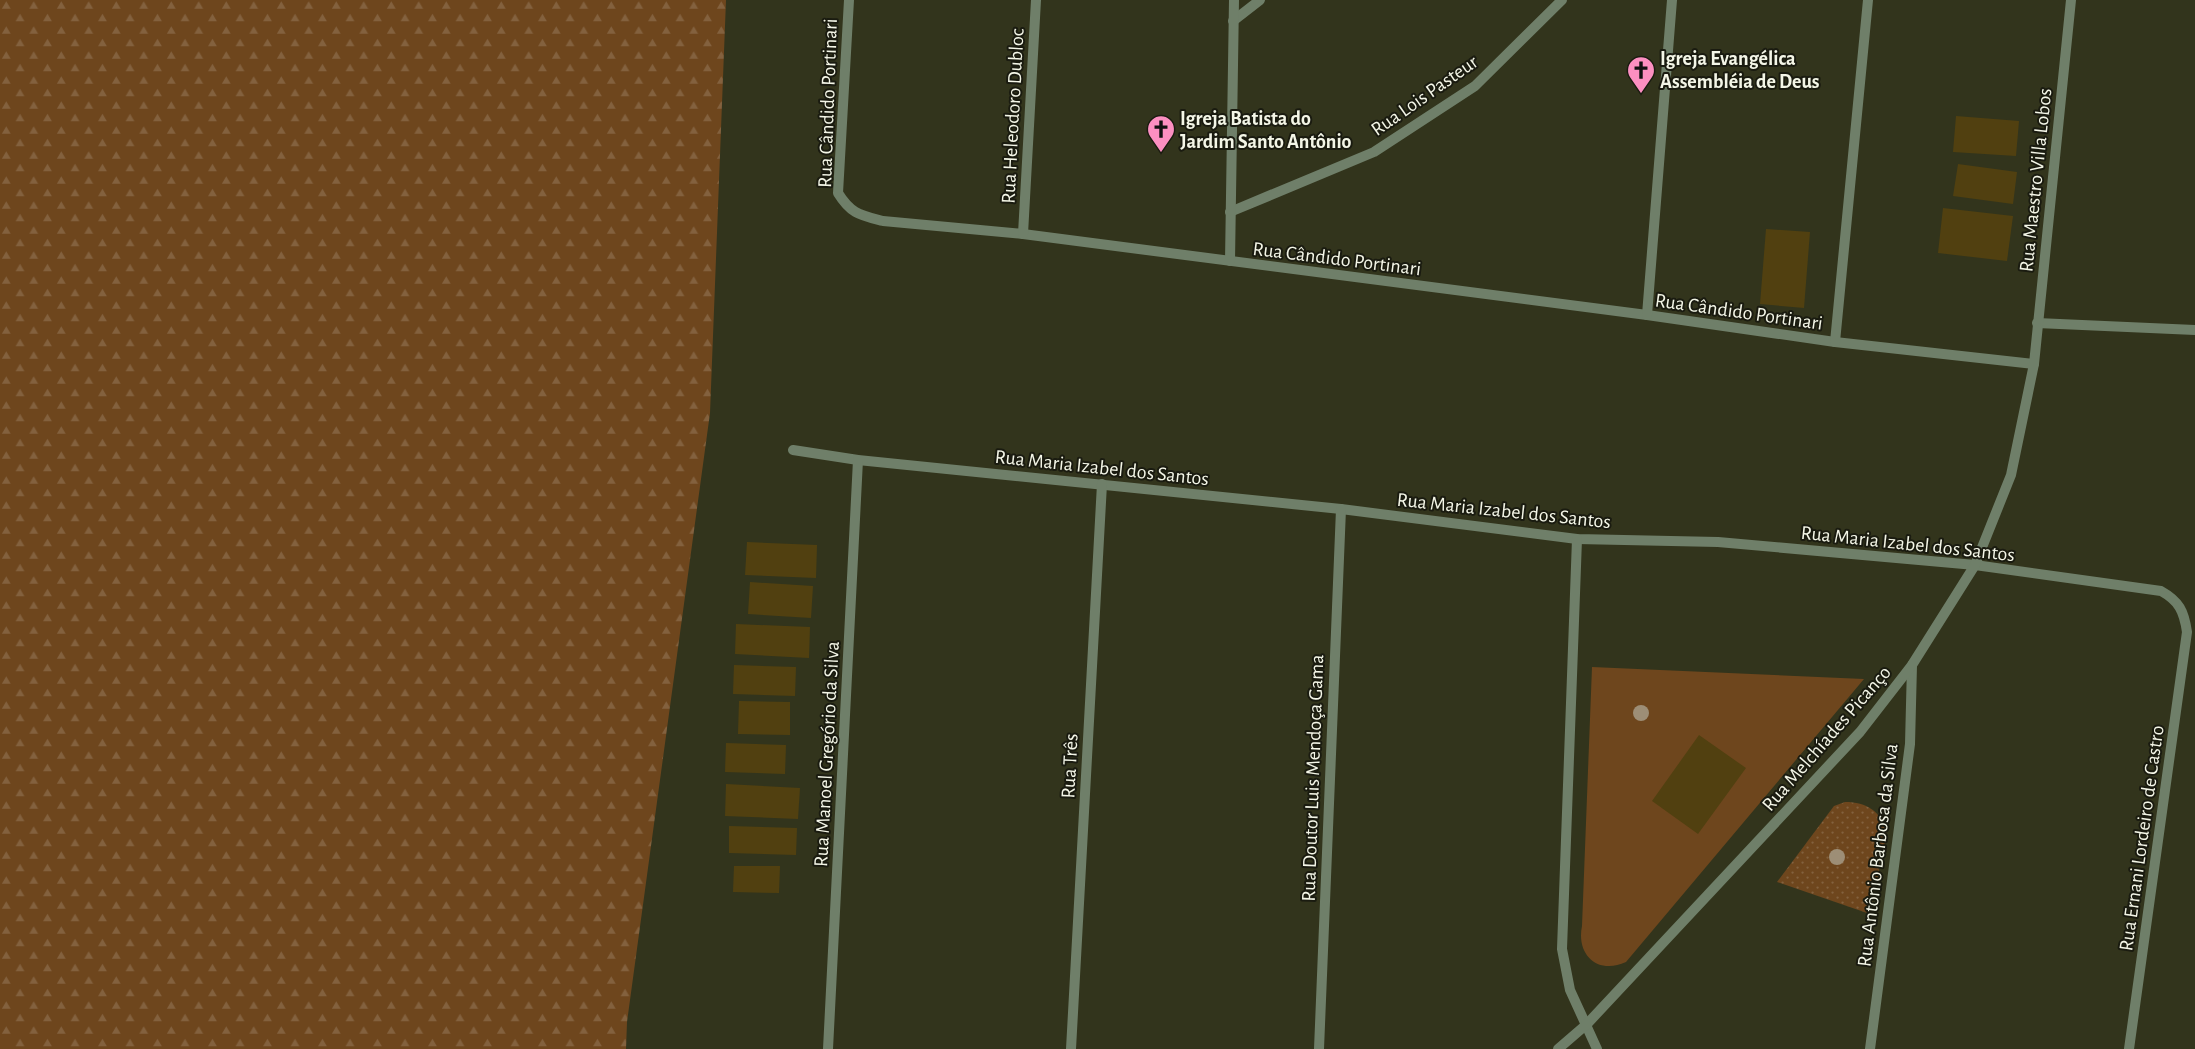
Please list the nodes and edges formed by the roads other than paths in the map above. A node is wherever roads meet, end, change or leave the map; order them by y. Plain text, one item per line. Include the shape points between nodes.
1 (849, 0) edge
2 (1036, 0) edge
3 (1234, 0) edge
4 (1260, 0) edge
5 (1562, 0) edge
6 (1672, 0) edge
7 (1868, 0) edge
8 (2071, 0) edge
9 (1233, 21) junction
10 (1230, 212) junction
11 (1023, 234) junction
12 (1230, 261) junction
13 (1647, 315) junction
14 (2037, 323) junction
15 (2195, 330) edge
16 (1835, 342) junction
17 (2034, 364) junction
18 (793, 450) dead end
19 (858, 460) junction
20 (1102, 484) junction
21 (1340, 509) junction
22 (1577, 539) junction
23 (1975, 565) junction
24 (2187, 632) joint
25 (1912, 666) junction
26 (1586, 1024) junction
27 (828, 1049) edge
28 (1071, 1049) edge
29 (1319, 1049) edge
30 (1558, 1049) edge
31 (1597, 1049) edge
32 (1870, 1049) edge
33 (2129, 1049) edge

1 - 11 street, Rua Cândido Portinari via 838,193 848,208 883,221
2 - 11 street, Rua Heleodoro Dubloc
3 - 9 street
4 - 9 street
5 - 10 street, Rua Lois Pasteur via 1475,86 1374,152
6 - 13 street
7 - 16 street
8 - 14 street, Rua Maestro Villa Lobos
9 - 10 street
10 - 12 street
11 - 12 street, Rua Cândido Portinari
12 - 13 street, Rua Cândido Portinari
13 - 16 street, Rua Cândido Portinari
14 - 15 street
14 - 17 street, Rua Maestro Villa Lobos
16 - 17 street, Rua Cândido Portinari
17 - 23 street, Rua Melchíades Picanço via 2011,475
18 - 19 street, Rua Maria Izabel dos Santos
19 - 20 street, Rua Maria Izabel dos Santos
19 - 27 street, Rua Manoel Gregório da Silva
20 - 21 street, Rua Maria Izabel dos Santos
20 - 28 street, Rua Três
21 - 22 street, Rua Maria Izabel dos Santos
21 - 29 street, Rua Doutor Luis Mendoça Gama
22 - 23 street, Rua Maria Izabel dos Santos via 1718,542
22 - 26 street via 1562,949 1570,990
23 - 24 street, Rua Maria Izabel dos Santos via 2161,591 2175,598 2185,618
23 - 25 street, Rua Melchíades Picanço
24 - 33 street, Rua Ernani Lordeiro de Castro
25 - 26 street, Rua Melchíades Picanço via 1860,732
25 - 32 street, Rua Antônio Barbosa da Silva via 1910,744
26 - 30 street, Rua Melchíades Picanço
26 - 31 street

